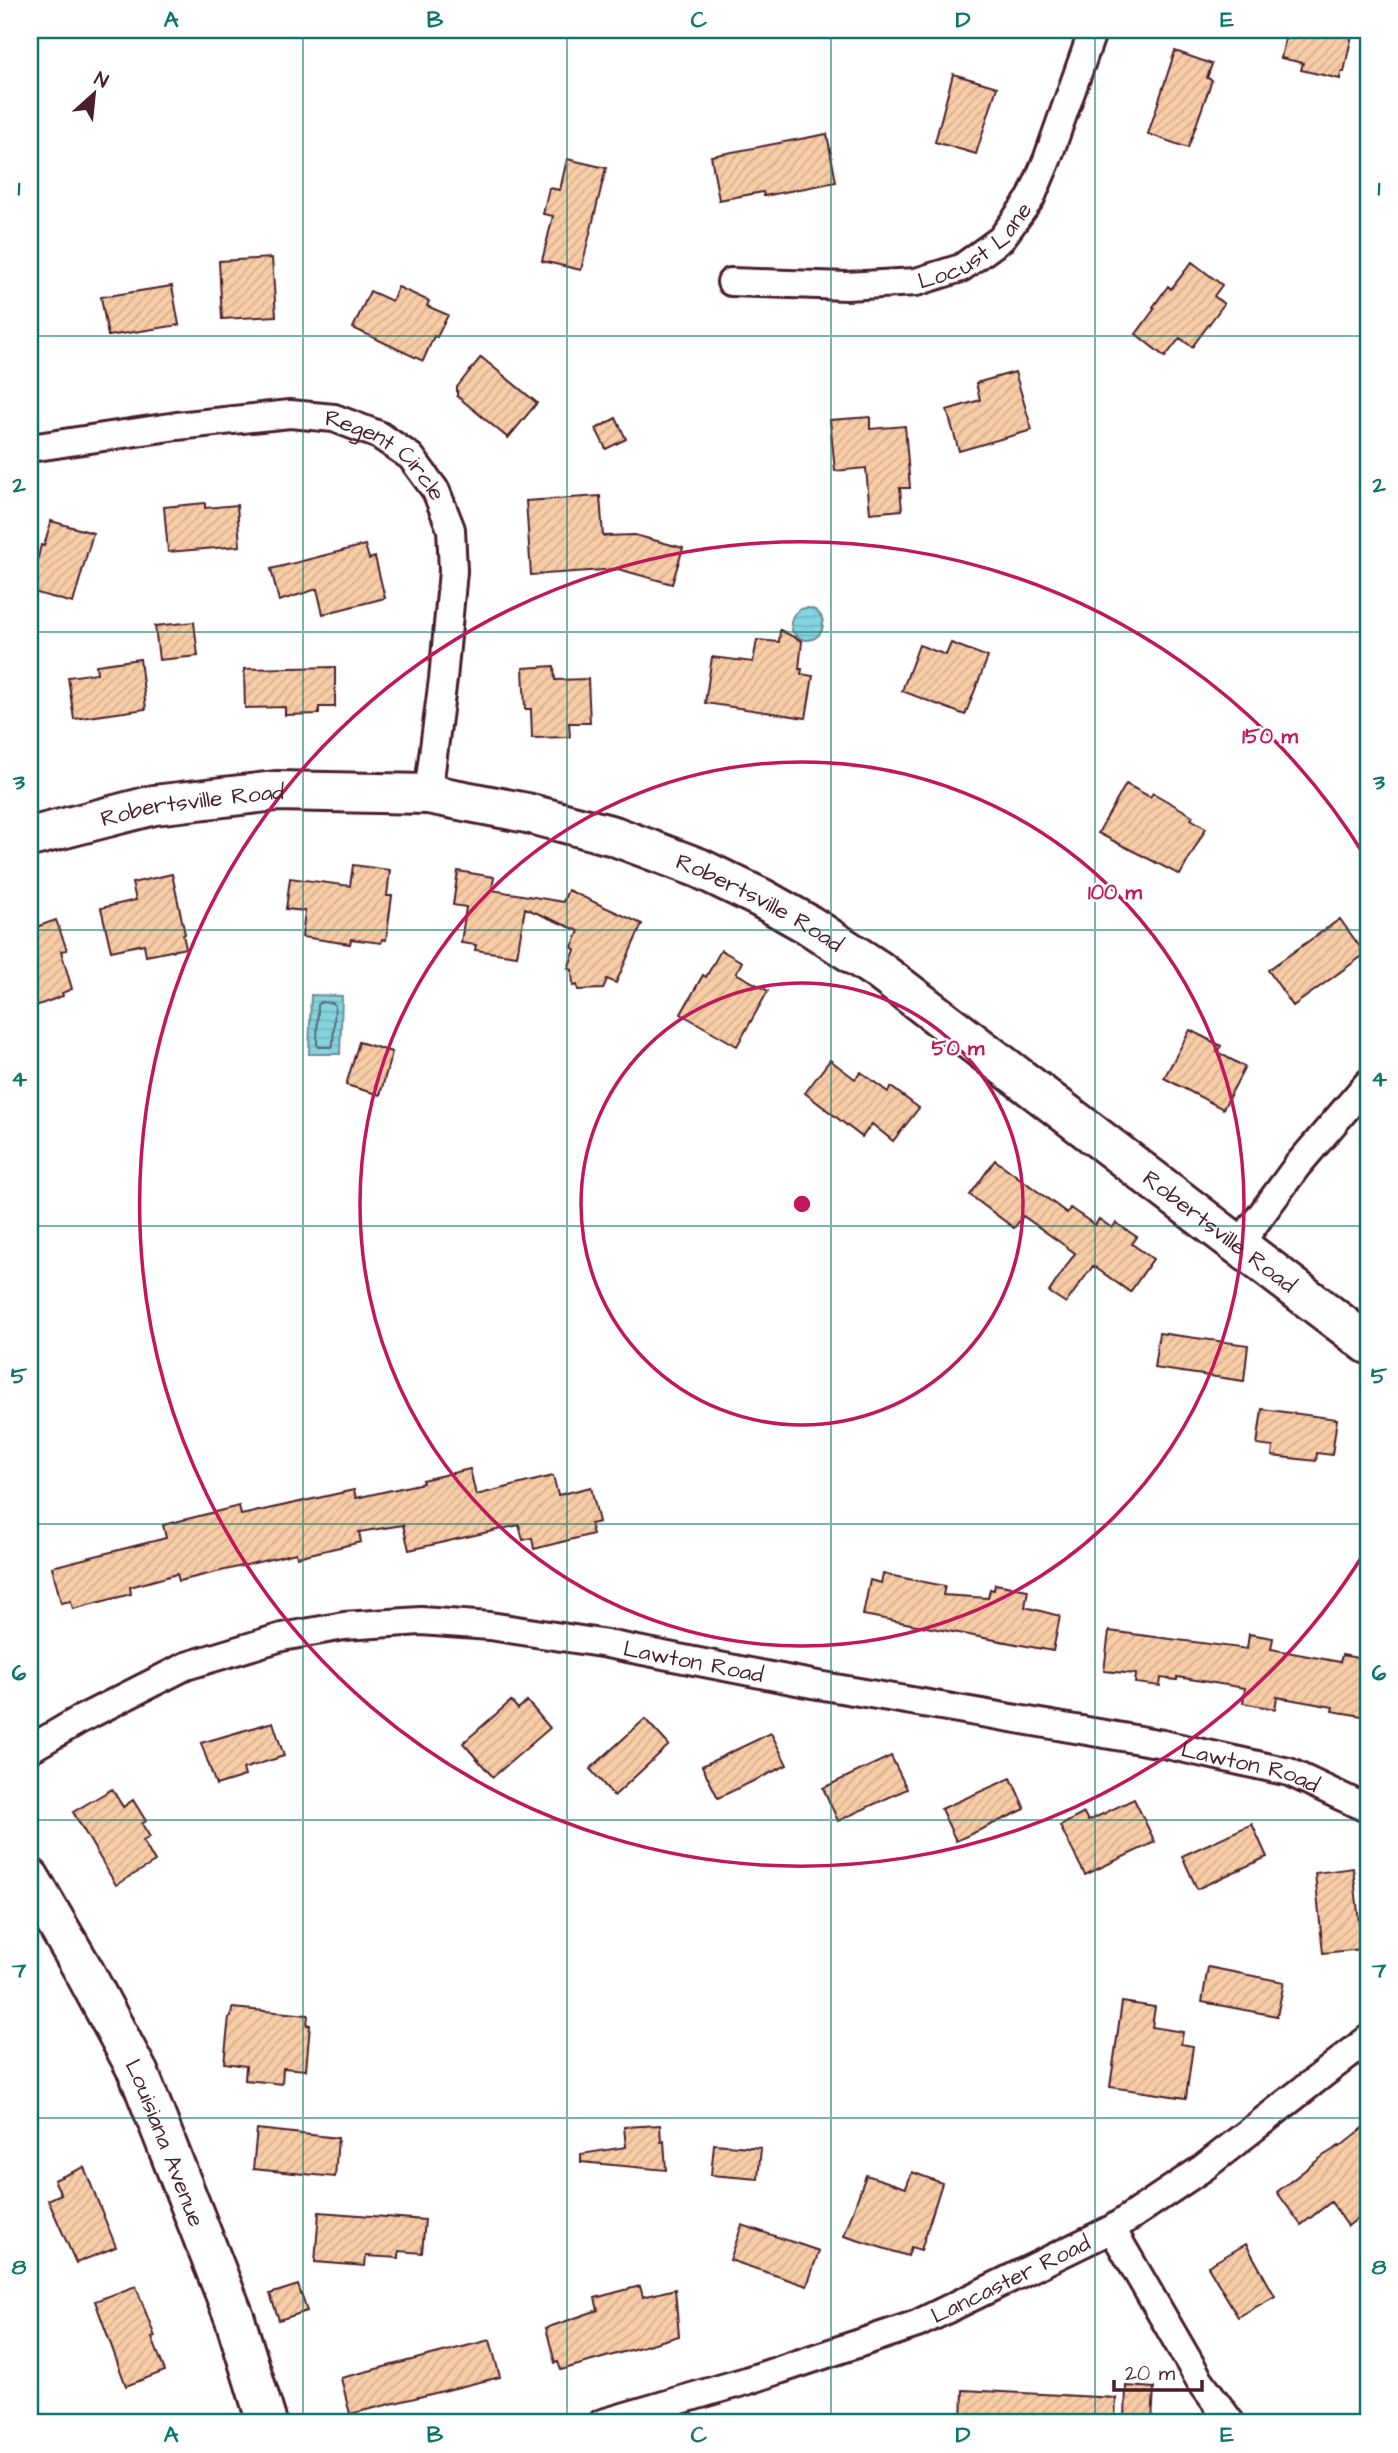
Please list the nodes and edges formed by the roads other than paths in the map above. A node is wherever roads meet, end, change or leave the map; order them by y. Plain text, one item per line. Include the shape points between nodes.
1 (1093, 30) edge
2 (731, 282) dead end
3 (30, 448) edge
4 (428, 794) junction
5 (30, 837) edge
6 (1368, 1083) edge
7 (1239, 1245) junction
8 (1368, 1344) edge
9 (30, 1749) edge
10 (1368, 1809) edge
11 (30, 1878) edge
12 (1368, 2039) edge
13 (1112, 2229) junction
14 (267, 2423) edge
15 (602, 2423) edge
16 (1231, 2423) edge

1 - 2 street, Locust Lane via 1031,198 1001,239 961,268 916,282 846,286
3 - 4 street, Regent Circle via 290,414 334,418 379,435 411,457 436,491 451,529 453,571
4 - 5 street, Robertsville Road via 276,791 154,805
4 - 7 street, Robertsville Road via 614,836 699,868 761,898 878,970
6 - 7 street via 1297,1166
7 - 8 street, Robertsville Road
9 - 10 street, Lawton Road via 186,1666 282,1637 344,1626 421,1621 490,1626 607,1644 1163,1744 1289,1772
11 - 14 street, Louisiana Avenue via 139,2074 235,2319
12 - 13 street, Lancaster Road via 1203,2168
13 - 15 street, Lancaster Road via 917,2324 758,2378
13 - 16 street via 1199,2379

